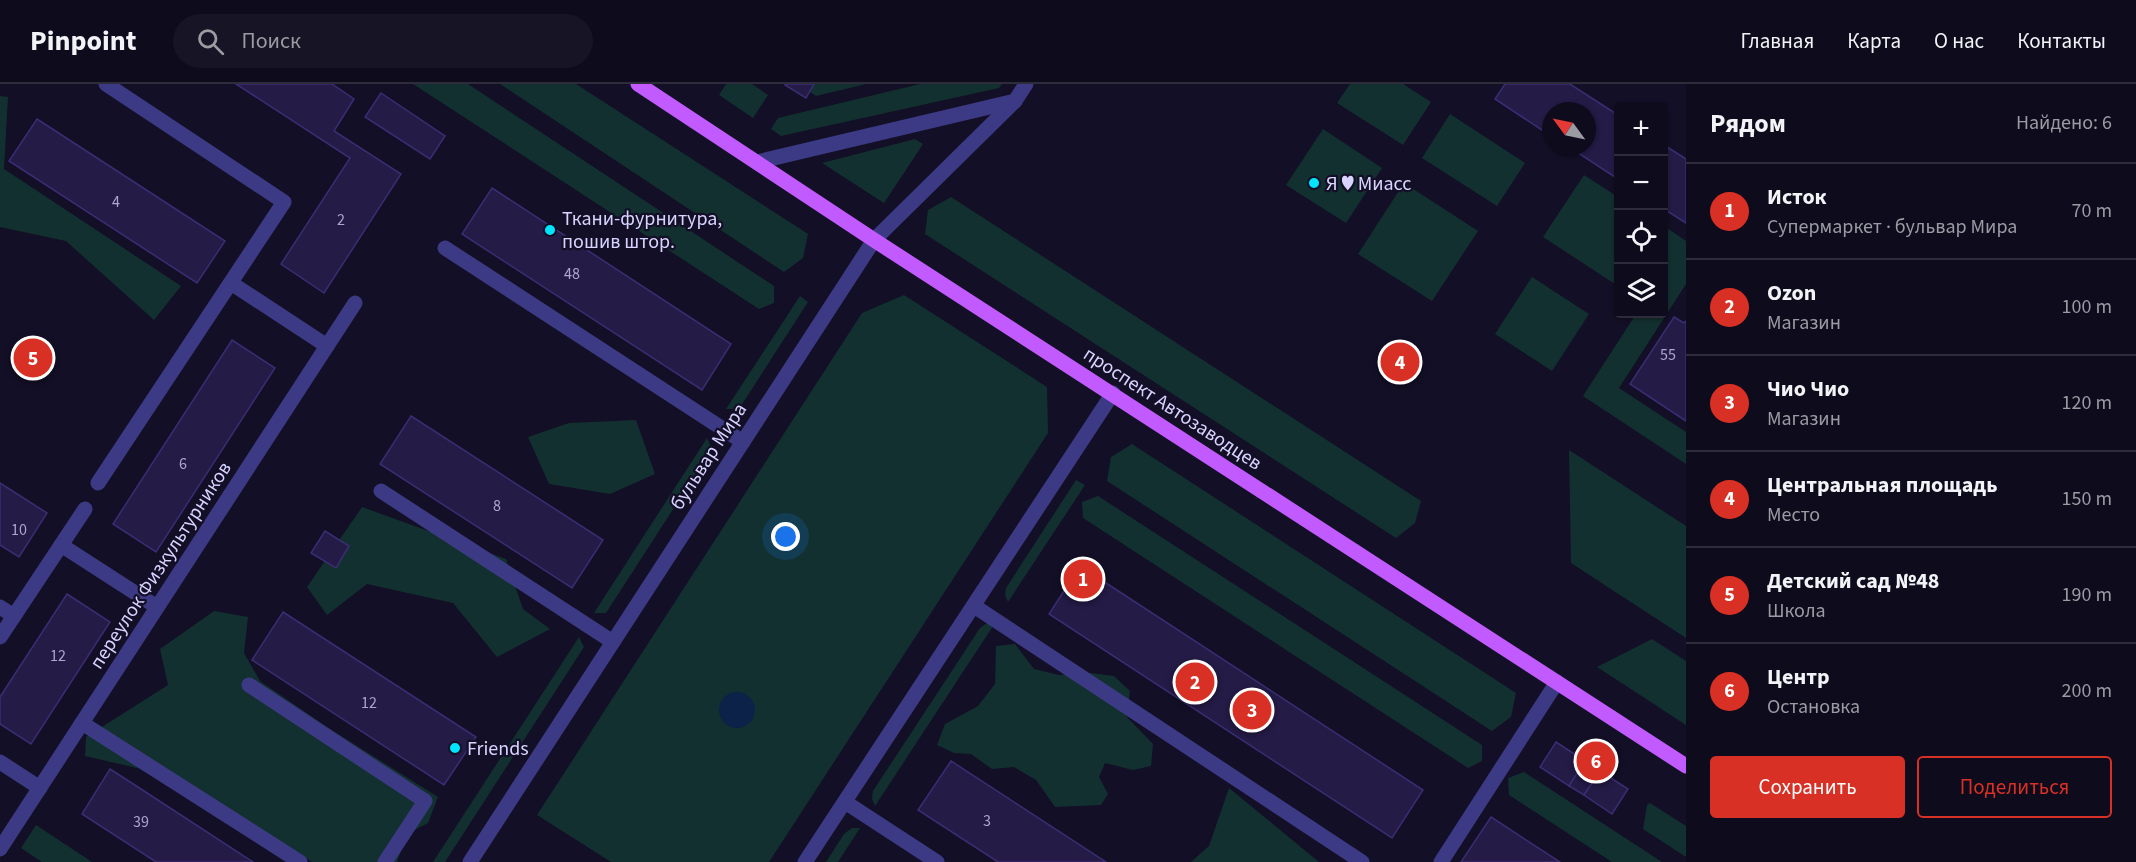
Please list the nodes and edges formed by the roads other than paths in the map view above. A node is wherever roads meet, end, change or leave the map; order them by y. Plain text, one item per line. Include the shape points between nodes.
1 (106, 84) edge
2 (638, 84) edge
3 (1026, 84) edge
4 (1015, 101) junction
5 (757, 162) junction
6 (874, 240) junction
7 (445, 248) dead end
8 (231, 284) junction
9 (355, 303) dead end
10 (327, 346) junction
11 (1113, 393) junction
12 (743, 442) junction
13 (98, 483) dead end
14 (381, 491) dead end
15 (85, 509) dead end
16 (61, 544) junction
17 (974, 606) junction
18 (0, 607) edge
19 (157, 607) junction
20 (14, 616) junction
21 (0, 637) edge
22 (613, 642) junction
23 (1557, 682) junction
24 (249, 685) dead end
25 (82, 723) junction
26 (0, 762) edge
27 (1686, 766) edge
28 (40, 788) junction
29 (845, 802) junction
30 (0, 849) edge
31 (300, 862) edge
32 (386, 862) edge
33 (470, 862) edge
34 (805, 862) edge
35 (937, 862) edge
36 (1362, 862) edge
37 (1440, 862) edge

1 - 8 street via 284,202
2 - 5 main road, проспект Автозаводцев
3 - 4 street, бульвар Мира
4 - 5 street
4 - 6 street, бульвар Мира
5 - 6 main road, проспект Автозаводцев
6 - 11 main road, проспект Автозаводцев
6 - 12 street, бульвар Мира
7 - 12 street
8 - 10 street
8 - 13 street
9 - 10 street, переулок Физкультурников
10 - 19 street, переулок Физкультурников
11 - 17 street
11 - 23 main road, проспект Автозаводцев
12 - 22 street, бульвар Мира
14 - 22 street
15 - 16 street
16 - 19 street
16 - 20 street
17 - 29 street
17 - 36 street
18 - 20 street
19 - 25 street, переулок Физкультурников
20 - 21 street
22 - 33 street, бульвар Мира
23 - 27 main road, проспект Автозаводцев
23 - 37 street
24 - 32 street via 424,801
25 - 28 street, переулок Физкультурников
25 - 31 street
26 - 28 street
28 - 30 street, переулок Физкультурников
29 - 34 street
29 - 35 street

